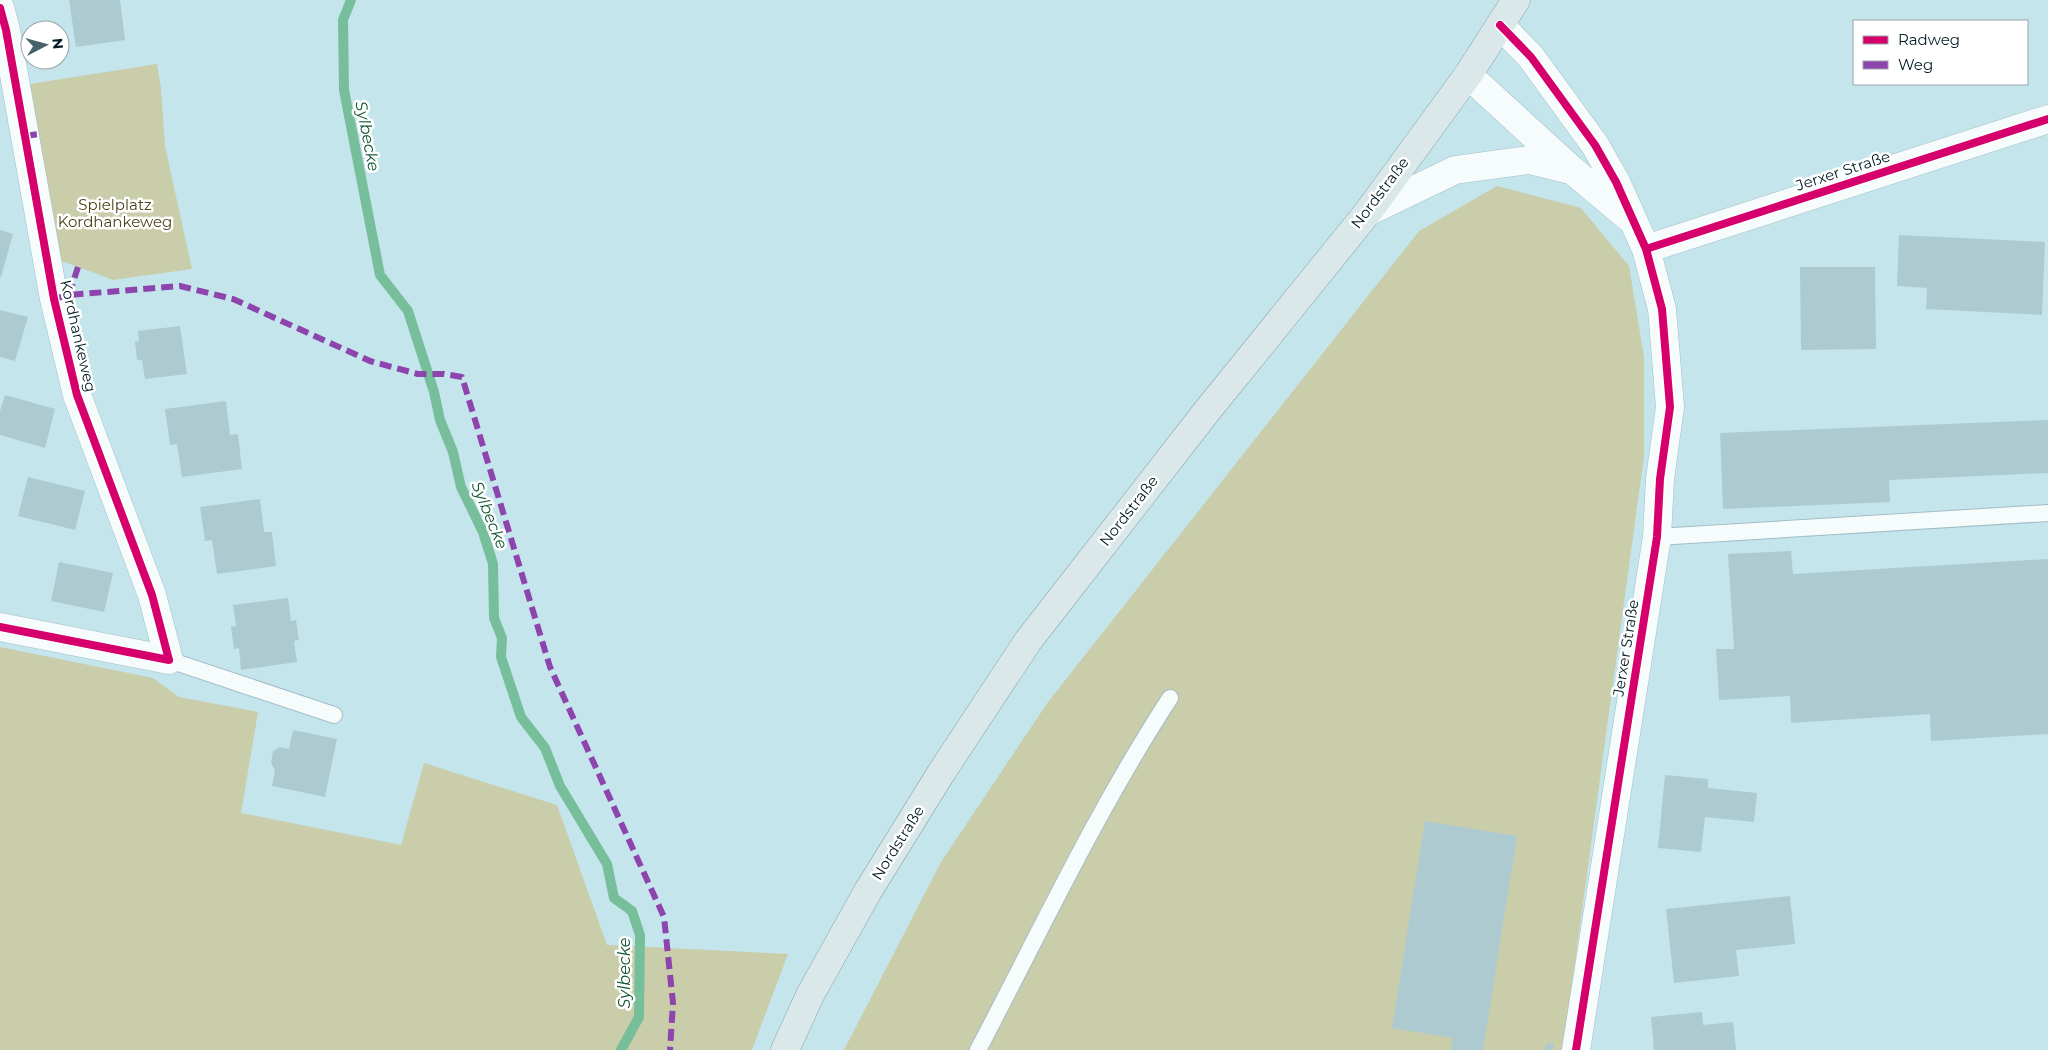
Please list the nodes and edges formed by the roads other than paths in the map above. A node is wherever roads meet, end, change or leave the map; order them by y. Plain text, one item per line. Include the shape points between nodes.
1 (1516, 0) edge
2 (0, 8) edge
3 (1500, 25) junction
4 (1468, 75) junction
5 (2048, 119) edge
6 (1572, 170) junction
7 (1368, 212) junction
8 (1631, 220) junction
9 (1646, 249) junction
10 (2048, 513) edge
11 (1657, 537) junction
12 (0, 627) edge
13 (169, 660) junction
14 (1170, 698) dead end
15 (334, 715) dead end
16 (785, 1050) edge
17 (978, 1050) edge
18 (1576, 1050) edge

1 - 3 main road, Nordstraße
2 - 13 street, Kordhankeweg via 54,299 76,395 152,595
3 - 4 main road, Nordstraße
3 - 8 street, Jerxer Straße via 1532,57 1595,145 1616,182
4 - 6 street, Jerxer Straße
4 - 7 main road, Nordstraße
5 - 9 street, Jerxer Straße
6 - 7 street, Jerxer Straße via 1529,160 1455,170
6 - 8 street, Jerxer Straße
7 - 16 main road, Nordstraße via 1207,411 1028,641 868,890 810,995
8 - 9 street, Jerxer Straße
9 - 11 street, Jerxer Straße via 1662,309 1670,407 1660,479
10 - 11 lane
11 - 18 street, Jerxer Straße
12 - 13 street
13 - 15 lane
14 - 17 lane via 1095,825

